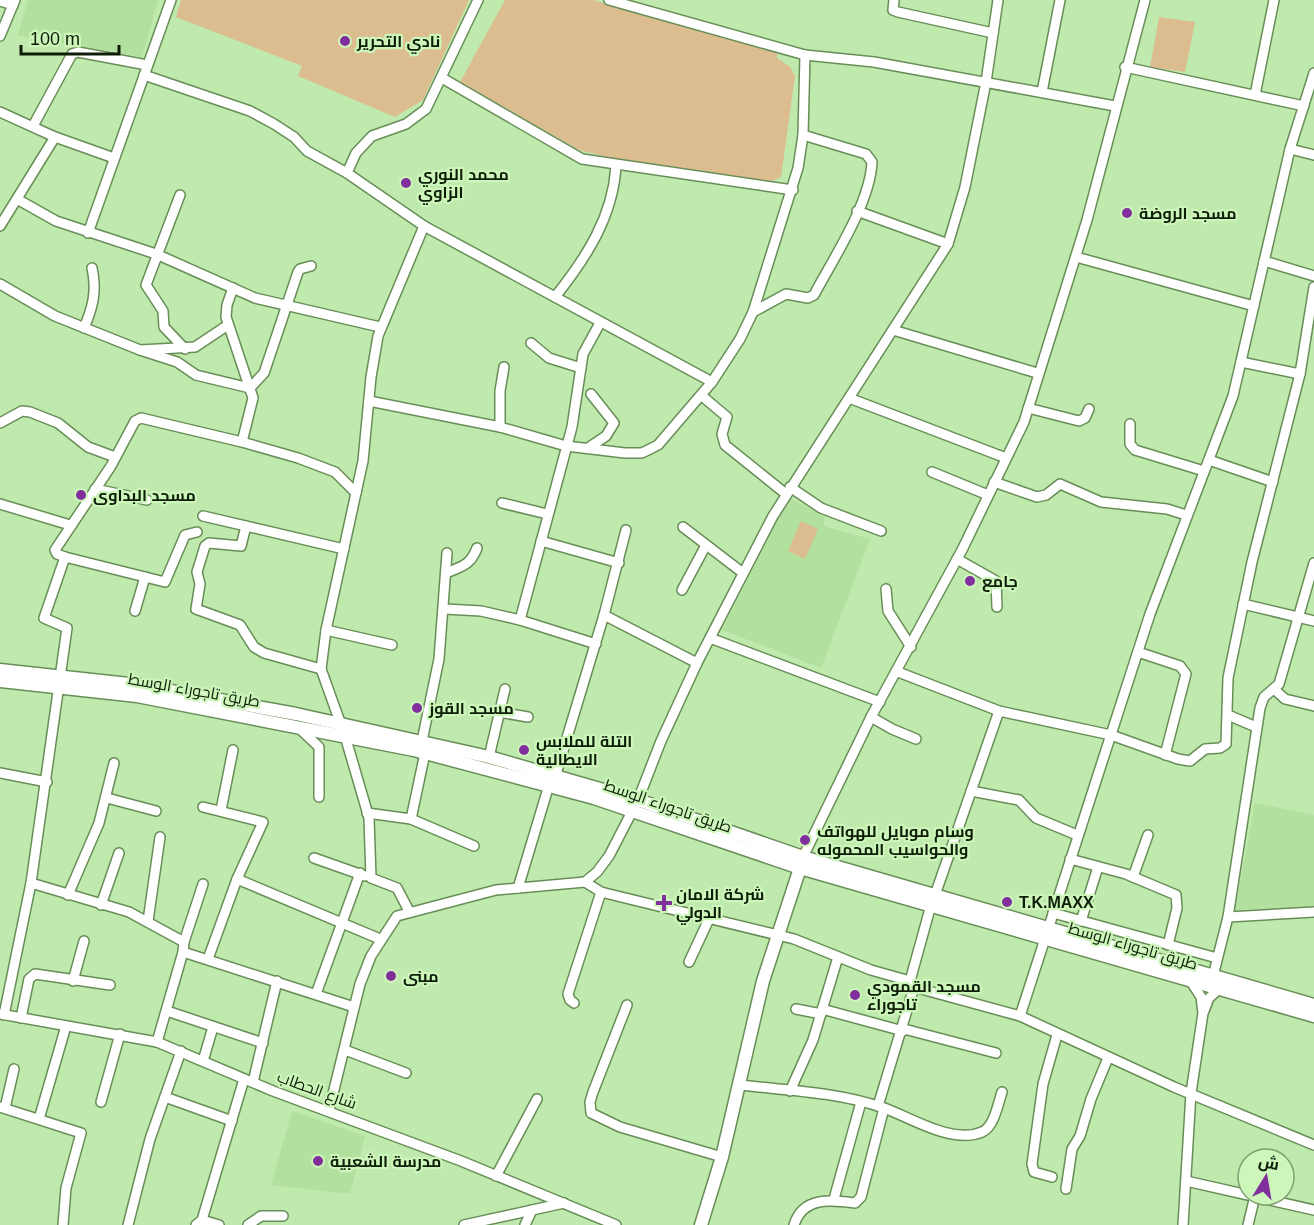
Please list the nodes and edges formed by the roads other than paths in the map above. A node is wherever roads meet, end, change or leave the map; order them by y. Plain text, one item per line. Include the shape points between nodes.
1 (171, 0) edge
2 (478, 0) edge
3 (609, 0) edge
4 (894, 0) edge
5 (998, 0) edge
6 (1060, 0) edge
7 (1145, 0) edge
8 (1274, 0) edge
9 (0, 1) edge
10 (14, 2) edge
11 (993, 33) junction
12 (0, 36) edge
13 (805, 55) junction
14 (1125, 67) junction
15 (145, 70) junction
16 (1313, 77) edge
17 (442, 78) junction
18 (986, 82) junction
19 (1042, 92) junction
20 (1255, 96) junction
21 (1115, 106) junction
22 (1304, 106) junction
23 (0, 112) edge
24 (33, 126) junction
25 (802, 135) junction
26 (55, 137) junction
27 (1290, 149) junction
28 (1314, 155) edge
29 (114, 158) junction
30 (616, 166) junction
31 (347, 173) junction
32 (793, 190) junction
33 (180, 195) dead end
34 (17, 200) junction
35 (857, 211) junction
36 (0, 226) edge
37 (424, 226) junction
38 (88, 233) junction
39 (948, 244) junction
40 (156, 254) junction
41 (1076, 257) junction
42 (1264, 261) junction
43 (311, 266) dead end
44 (92, 268) dead end
45 (1314, 276) edge
46 (0, 284) edge
47 (1314, 287) edge
48 (233, 288) junction
49 (555, 297) junction
50 (287, 304) junction
51 (1254, 306) junction
52 (753, 312) junction
53 (600, 323) junction
54 (228, 325) junction
55 (380, 327) junction
56 (84, 328) junction
57 (893, 330) junction
58 (531, 343) dead end
59 (185, 349) junction
60 (140, 350) junction
61 (1241, 362) junction
62 (504, 367) dead end
63 (580, 368) junction
64 (1037, 373) junction
65 (1300, 374) junction
66 (712, 382) junction
67 (250, 388) junction
68 (591, 394) dead end
69 (702, 396) junction
70 (849, 398) junction
71 (369, 401) junction
72 (1028, 408) junction
73 (1089, 409) dead end
74 (0, 423) edge
75 (1130, 424) dead end
76 (500, 427) junction
77 (242, 442) junction
78 (566, 446) junction
79 (588, 447) junction
80 (114, 457) junction
81 (1006, 458) junction
82 (1209, 460) junction
83 (1204, 471) junction
84 (932, 472) dead end
85 (994, 482) junction
86 (1273, 482) junction
87 (95, 489) junction
88 (788, 491) junction
89 (356, 494) junction
90 (988, 495) junction
91 (147, 500) dead end
92 (502, 503) dead end
93 (0, 504) edge
94 (547, 514) junction
95 (1186, 515) junction
96 (203, 516) dead end
97 (70, 525) junction
98 (246, 526) junction
99 (682, 527) dead end
100 (626, 530) dead end
101 (880, 531) dead end
102 (197, 532) dead end
103 (541, 541) junction
104 (706, 545) junction
105 (477, 548) dead end
106 (344, 549) junction
107 (447, 553) dead end
108 (65, 557) junction
109 (957, 559) junction
110 (619, 563) junction
111 (1314, 563) edge
112 (446, 573) junction
113 (743, 573) junction
114 (145, 577) junction
115 (886, 589) dead end
116 (682, 590) dead end
117 (1243, 604) junction
118 (997, 607) dead end
119 (445, 609) junction
120 (135, 611) dead end
121 (603, 615) junction
122 (1297, 616) junction
123 (520, 620) junction
124 (1314, 621) edge
125 (326, 630) junction
126 (710, 638) junction
127 (596, 644) junction
128 (392, 645) dead end
129 (911, 647) junction
130 (1138, 652) junction
131 (697, 663) junction
132 (321, 669) junction
133 (0, 670) edge
134 (898, 672) junction
135 (0, 681) edge
136 (60, 681) junction
137 (505, 689) dead end
138 (1275, 690) junction
139 (880, 702) junction
140 (1314, 706) edge
141 (999, 711) junction
142 (499, 712) junction
143 (1228, 715) junction
144 (528, 717) dead end
145 (871, 717) junction
146 (340, 723) junction
147 (295, 725) junction
148 (1256, 727) junction
149 (1111, 735) junction
150 (345, 736) junction
151 (916, 739) dead end
152 (424, 747) junction
153 (233, 750) dead end
154 (1165, 755) junction
155 (489, 757) junction
156 (114, 763) dead end
157 (0, 773) edge
158 (553, 780) junction
159 (46, 782) junction
160 (971, 791) junction
161 (319, 797) dead end
162 (107, 798) junction
163 (635, 805) junction
164 (203, 807) dead end
165 (221, 810) junction
166 (156, 811) dead end
167 (367, 813) junction
168 (411, 819) junction
169 (1077, 835) junction
170 (1148, 835) dead end
171 (160, 837) dead end
172 (474, 846) dead end
173 (118, 853) dead end
174 (314, 858) dead end
175 (1070, 859) junction
176 (801, 863) junction
177 (1098, 867) junction
178 (360, 873) junction
179 (1133, 877) junction
180 (371, 878) junction
181 (237, 879) junction
182 (585, 882) junction
183 (31, 883) junction
184 (203, 884) dead end
185 (518, 888) junction
186 (601, 892) junction
187 (68, 895) junction
188 (933, 900) junction
189 (101, 905) junction
190 (409, 911) junction
191 (1314, 912) edge
192 (1053, 913) junction
193 (1228, 917) junction
194 (709, 919) junction
195 (148, 921) junction
196 (341, 921) junction
197 (1081, 921) junction
198 (1046, 932) junction
199 (778, 934) junction
200 (380, 939) junction
201 (84, 941) dead end
202 (1168, 945) junction
203 (184, 947) junction
204 (838, 957) junction
205 (1217, 958) junction
206 (208, 959) junction
207 (689, 962) dead end
208 (1213, 976) junction
209 (1190, 980) junction
210 (74, 981) junction
211 (277, 981) junction
212 (912, 984) junction
213 (110, 985) dead end
214 (1219, 988) junction
215 (316, 994) junction
216 (574, 1003) dead end
217 (627, 1005) dead end
218 (1314, 1005) edge
219 (354, 1007) junction
220 (796, 1009) dead end
221 (166, 1011) junction
222 (822, 1012) junction
223 (1203, 1013) junction
224 (2, 1015) edge
225 (1020, 1016) junction
226 (1314, 1016) edge
227 (21, 1018) junction
228 (66, 1026) junction
229 (213, 1027) junction
230 (903, 1030) junction
231 (120, 1034) junction
232 (1057, 1035) junction
233 (157, 1042) junction
234 (263, 1043) junction
235 (345, 1050) junction
236 (181, 1052) junction
237 (996, 1053) dead end
238 (1108, 1058) junction
239 (203, 1061) junction
240 (14, 1069) dead end
241 (406, 1073) dead end
242 (249, 1080) junction
243 (740, 1085) junction
244 (790, 1091) junction
245 (1002, 1092) dead end
246 (1191, 1093) junction
247 (165, 1097) junction
248 (537, 1099) dead end
249 (101, 1102) dead end
250 (861, 1102) junction
251 (2, 1107) edge
252 (881, 1107) junction
253 (329, 1110) junction
254 (39, 1119) junction
255 (232, 1121) junction
256 (1314, 1145) edge
257 (722, 1157) junction
258 (496, 1176) junction
259 (1052, 1176) dead end
260 (1186, 1181) junction
261 (1066, 1189) dead end
262 (1236, 1192) edge
263 (834, 1199) junction
264 (564, 1203) junction
265 (1296, 1206) edge
266 (1252, 1207) edge
267 (532, 1210) junction
268 (1314, 1210) edge
269 (283, 1216) dead end
270 (199, 1222) edge
271 (63, 1225) edge
272 (128, 1225) edge
273 (219, 1225) edge
274 (248, 1225) edge
275 (464, 1225) edge
276 (525, 1225) edge
277 (614, 1225) edge
278 (701, 1225) edge
279 (794, 1225) edge
280 (1183, 1225) edge
281 (1248, 1225) edge

1 - 15 street
2 - 17 street
3 - 13 street
4 - 11 street via 893,10 898,12
5 - 11 street
6 - 19 street
7 - 14 street
8 - 20 street
9 - 10 street
10 - 12 street
11 - 18 street
13 - 18 street via 874,62
13 - 25 street
14 - 20 street
14 - 21 street
15 - 24 street via 78,52 72,54
15 - 29 street
15 - 31 street via 250,111
16 - 22 street
17 - 30 street via 564,151
17 - 31 street via 426,109 406,124 372,136 356,153
18 - 19 street
18 - 39 street via 965,187
19 - 21 street
20 - 22 street
21 - 41 street
22 - 27 street
23 - 24 street
24 - 26 street
25 - 32 street
25 - 35 street via 869,156 872,166
26 - 29 street
26 - 34 street
27 - 28 street
27 - 42 street
29 - 38 street
30 - 32 street
30 - 49 street via 611,204 578,269
31 - 37 street
32 - 52 street
33 - 40 street
34 - 36 street
34 - 38 street
35 - 39 street
35 - 52 street via 812,297 786,294
37 - 49 street
37 - 55 street
38 - 40 street
39 - 57 street
40 - 48 street
40 - 59 street via 146,285 163,311 165,329
41 - 51 street
41 - 64 street
42 - 45 street
42 - 51 street
43 - 50 street via 298,272
44 - 56 street via 96,287
46 - 56 street
47 - 65 street
48 - 50 street via 255,298
48 - 54 street via 225,310
49 - 53 street
50 - 55 street
50 - 67 street via 264,373
51 - 61 street
52 - 66 street
53 - 63 street
53 - 66 street
54 - 59 street via 195,347
54 - 67 street
55 - 71 street
56 - 60 street
57 - 64 street
57 - 70 street
58 - 63 street via 549,358
59 - 60 street
60 - 67 street via 177,362 196,375
61 - 65 street
61 - 82 street
62 - 76 street
63 - 78 street
64 - 72 street
65 - 86 street
66 - 69 street
67 - 77 street via 253,405
68 - 79 street via 614,423 606,436
69 - 79 street via 650,450 625,453
69 - 88 street via 727,417 722,434 725,445
70 - 81 street
70 - 88 street
71 - 76 street
71 - 89 street
72 - 73 street via 1079,421
72 - 81 street
74 - 80 street via 22,411 30,412 58,423 88,447
75 - 83 street via 1130,444 1135,450
76 - 78 street
77 - 80 street via 138,418
77 - 89 street via 335,472
78 - 79 street
78 - 94 street
80 - 87 street
81 - 85 street
82 - 83 street
82 - 86 street
83 - 95 street
84 - 90 street
85 - 90 street
85 - 95 street via 1037,497 1060,484 1101,502 1167,509
86 - 117 street
87 - 91 street
87 - 97 street
88 - 101 street
88 - 113 street
89 - 106 street
90 - 109 street
92 - 94 street
93 - 97 street
94 - 103 street
95 - 130 street
96 - 98 street
97 - 108 street via 55,550
98 - 106 street
98 - 132 street via 242,546 205,546 196,572 200,584 195,609 240,625 254,647 264,653
99 - 104 street
100 - 110 street
102 - 114 street via 185,535 167,581
103 - 110 street
103 - 123 street
104 - 113 street
104 - 116 street
105 - 112 street via 464,568
106 - 125 street
107 - 112 street
108 - 114 street
108 - 136 street via 44,618 67,628
109 - 118 street via 996,581
109 - 129 street
110 - 121 street
111 - 122 street
112 - 119 street
113 - 126 street
114 - 120 street
115 - 129 street via 888,611
117 - 122 street
117 - 143 street via 1228,678
119 - 123 street via 481,611
119 - 152 street
121 - 127 street
121 - 131 street
122 - 124 street
122 - 138 street
123 - 127 street
125 - 128 street
125 - 132 street
126 - 131 street
126 - 139 street
127 - 158 street
129 - 134 street
130 - 149 street
130 - 154 street via 1180,666 1186,674
131 - 163 street
132 - 146 street
133 - 136 main road
134 - 139 street
134 - 141 street
135 - 136 main road, طريق تاجوراء الوسط
136 - 146 main road via 138,685
136 - 147 main road, طريق تاجوراء الوسط
136 - 159 street
137 - 142 street
138 - 140 street via 1285,699
138 - 148 street via 1262,701
139 - 145 street
141 - 149 street
141 - 160 street
142 - 144 street
142 - 155 street
143 - 148 street
143 - 154 street via 1228,740 1223,747 1205,749 1190,761
145 - 151 street
145 - 176 street
146 - 150 street
146 - 152 main road
147 - 150 main road, طريق تاجوراء الوسط
147 - 161 street via 319,747
148 - 193 street
149 - 154 street
149 - 169 street
150 - 152 main road, طريق تاجوراء الوسط
150 - 167 street
152 - 155 main road
152 - 158 main road, طريق تاجوراء الوسط
152 - 168 street
153 - 165 street
155 - 158 main road
156 - 162 street
157 - 159 street
158 - 163 main road, طريق تاجوراء الوسط
158 - 185 street
159 - 183 street
160 - 169 street via 1019,800 1036,818
160 - 188 street
162 - 166 street
162 - 187 street
163 - 176 main road, طريق تاجوراء الوسط
163 - 182 street via 609,856
164 - 165 street
165 - 181 street via 262,821
167 - 168 street
167 - 180 street
168 - 172 street
169 - 175 street
170 - 179 street
171 - 195 street
173 - 189 street
174 - 178 street
175 - 177 street
175 - 192 street
176 - 188 main road, طريق تاجوراء الوسط
176 - 199 main road
177 - 179 street
177 - 197 street
178 - 180 street
178 - 196 street
179 - 202 street via 1176,895
180 - 190 street via 397,888
181 - 196 street
181 - 206 street
182 - 185 street
182 - 186 street
183 - 187 street
183 - 224 street
184 - 203 street
185 - 190 street
186 - 194 street
186 - 216 street via 568,994
187 - 189 street
188 - 198 main road, طريق تاجوراء الوسط
188 - 212 street
189 - 195 street
190 - 200 street via 397,916
191 - 193 street
192 - 197 street
192 - 198 street
193 - 205 street
194 - 199 street
194 - 207 street
195 - 203 street
196 - 200 street
196 - 215 street
197 - 202 street
198 - 208 main road
198 - 209 main road, طريق تاجوراء الوسط
198 - 225 street
199 - 204 street
199 - 243 main road via 763,981
200 - 219 street
201 - 210 street
202 - 205 street
203 - 206 street
203 - 221 street
204 - 212 street
204 - 222 street
205 - 208 street
206 - 211 street
208 - 218 main road
209 - 214 main road, طريق تاجوراء الوسط
209 - 223 street via 1201,997
210 - 213 street
210 - 227 street via 35,974 30,977
211 - 215 street
211 - 234 street
212 - 225 street
212 - 230 street
214 - 223 street via 1209,998
214 - 226 main road, طريق تاجوراء الوسط
215 - 219 street
217 - 257 street via 593,1092 591,1113 620,1127
219 - 235 street
220 - 222 street
221 - 229 street
221 - 233 street
222 - 230 street
222 - 244 street
223 - 246 street
224 - 227 street, شارع الحطاب
225 - 232 street
227 - 228 street, شارع الحطاب
228 - 231 street, شارع الحطاب
228 - 254 street
229 - 234 street
229 - 239 street
230 - 237 street
230 - 252 street
231 - 233 street, شارع الحطاب
231 - 249 street
232 - 238 street
232 - 259 street via 1042,1090 1032,1164 1034,1172
233 - 236 street, شارع الحطاب
234 - 242 street
235 - 241 street
235 - 253 street
236 - 239 street, شارع الحطاب
236 - 247 street
238 - 246 street
238 - 261 street via 1072,1149
239 - 242 street, شارع الحطاب
240 - 251 street
242 - 253 street, شارع الحطاب
242 - 255 street
243 - 244 street
243 - 257 main road
244 - 250 street
245 - 252 street via 988,1127 975,1134 933,1129
246 - 256 street
246 - 260 street
247 - 255 street
247 - 272 street via 138,1179
248 - 258 street
250 - 252 street
250 - 263 street
251 - 254 street
252 - 263 street via 861,1197 855,1203
253 - 258 street, شارع الحطاب
254 - 271 street via 81,1134 66,1188
255 - 270 street
257 - 278 main road
258 - 264 street, شارع الحطاب
260 - 262 street
260 - 280 street
263 - 279 street via 804,1208
264 - 267 street
264 - 277 street, شارع الحطاب
265 - 268 street
266 - 281 street
267 - 275 street
267 - 276 street
269 - 274 street via 261,1216
270 - 273 street

